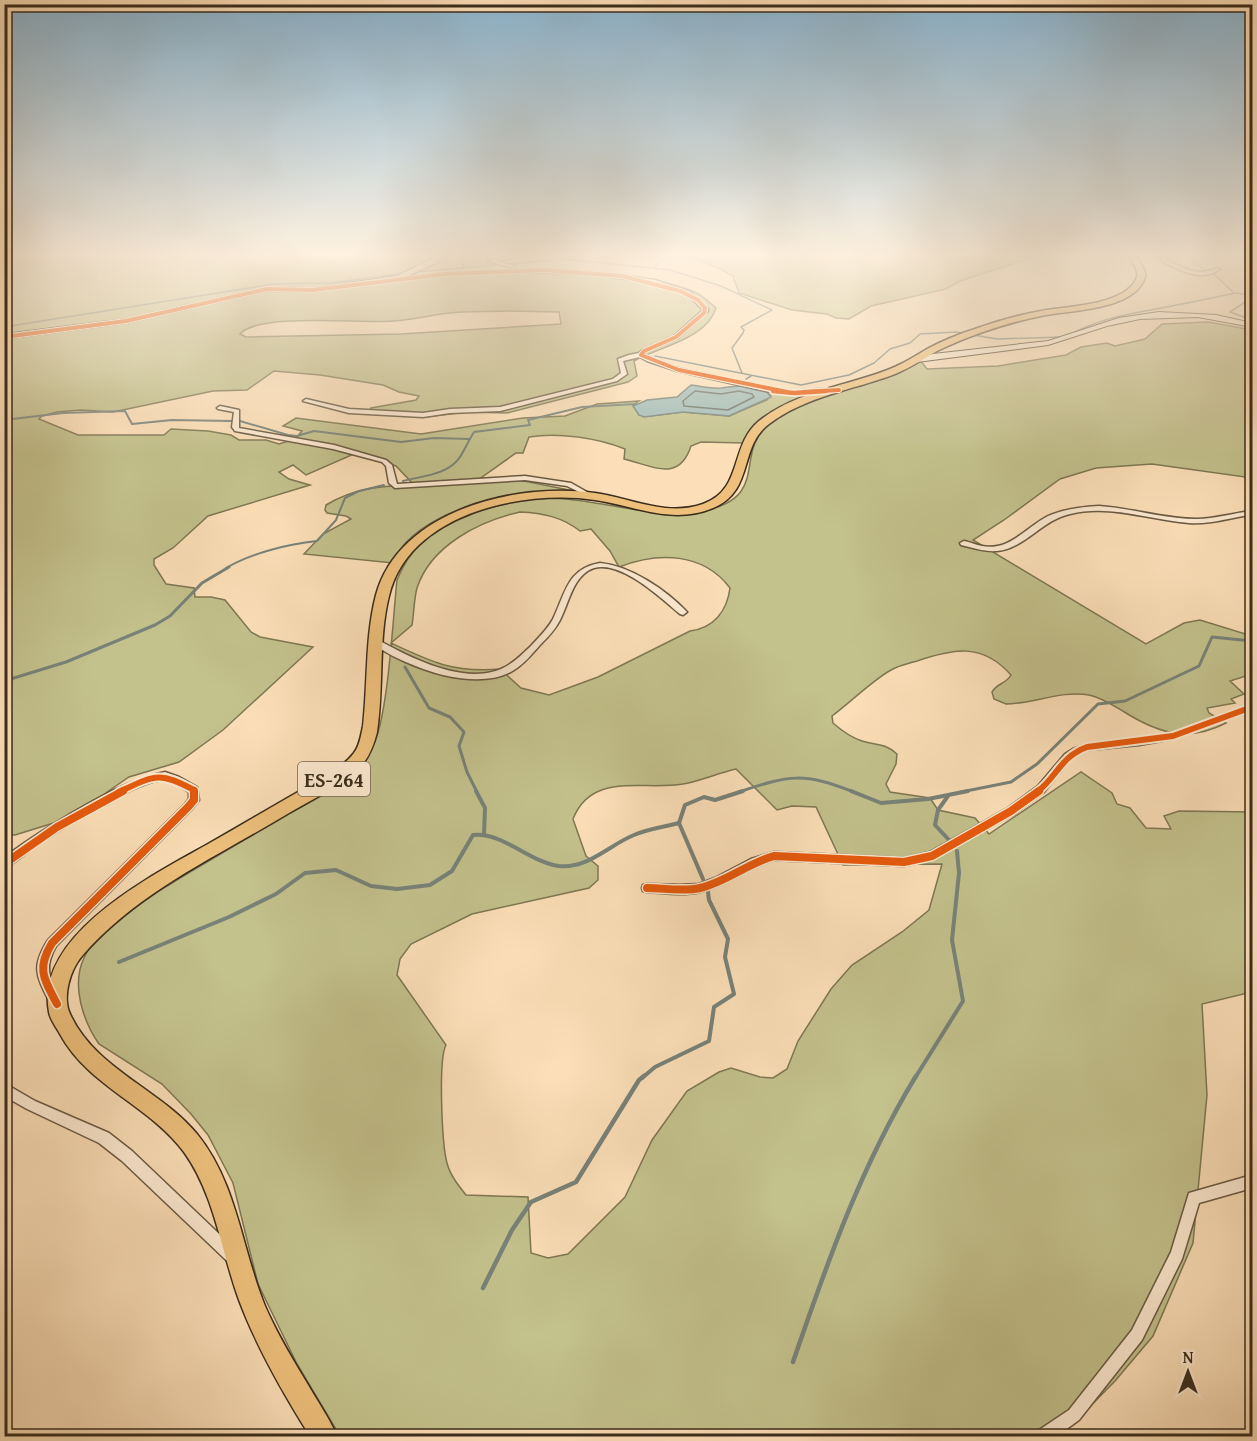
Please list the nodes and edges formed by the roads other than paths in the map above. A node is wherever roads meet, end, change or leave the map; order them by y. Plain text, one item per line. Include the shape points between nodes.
1 (124, 321) edge
2 (695, 321) edge
3 (1014, 321) edge
4 (1118, 321) edge
5 (1235, 321) edge
6 (1252, 325) edge
7 (4, 337) edge
8 (961, 346) junction
9 (641, 355) junction
10 (917, 359) junction
11 (839, 390) junction
12 (306, 402) dead end
13 (220, 408) dead end
14 (591, 496) junction
15 (1252, 513) edge
16 (964, 543) dead end
17 (682, 612) dead end
18 (377, 644) junction
19 (1252, 707) edge
20 (4, 864) edge
21 (647, 888) dead end
22 (57, 1004) junction
23 (4, 1089) edge
24 (1252, 1182) edge
25 (237, 1260) junction
26 (324, 1437) edge
27 (1045, 1437) edge

1 - 7 street
2 - 9 street via 676,337
3 - 8 main road, ES-264 via 978,333
4 - 8 street via 1055,342
5 - 6 street
8 - 10 street
8 - 10 main road, ES-264 via 942,345
9 - 11 street via 679,370 774,391
9 - 12 street via 620,360 624,374 615,380 500,409 406,416
10 - 11 main road, ES-264
11 - 14 main road, ES-264 via 783,411 757,429 746,446 733,491 718,503 673,513
13 - 14 street via 237,411 237,430 334,447 384,461 395,486 525,478 569,484
14 - 18 main road, ES-264 via 490,503 454,516 418,538 396,559 386,580
15 - 16 street via 1199,522 1138,511 1078,509 1050,517 1010,547 987,550
17 - 18 street via 629,573 599,564 573,582 551,628 525,656 503,672 452,674 416,664
18 - 22 main road, ES-264 via 370,728 366,744 351,765 115,909 75,948 64,968
19 - 21 street via 1180,734 1076,751 1041,789 933,856 904,862 774,856 698,888
20 - 22 street via 43,834 140,782 168,776 194,790 194,800 188,807 52,943 41,973
22 - 25 main road via 62,1024 77,1045 147,1102 184,1136 202,1159 218,1194
23 - 25 street via 105,1138
24 - 27 street via 1194,1198 1177,1254 1137,1335 1074,1415
25 - 26 main road via 264,1332

